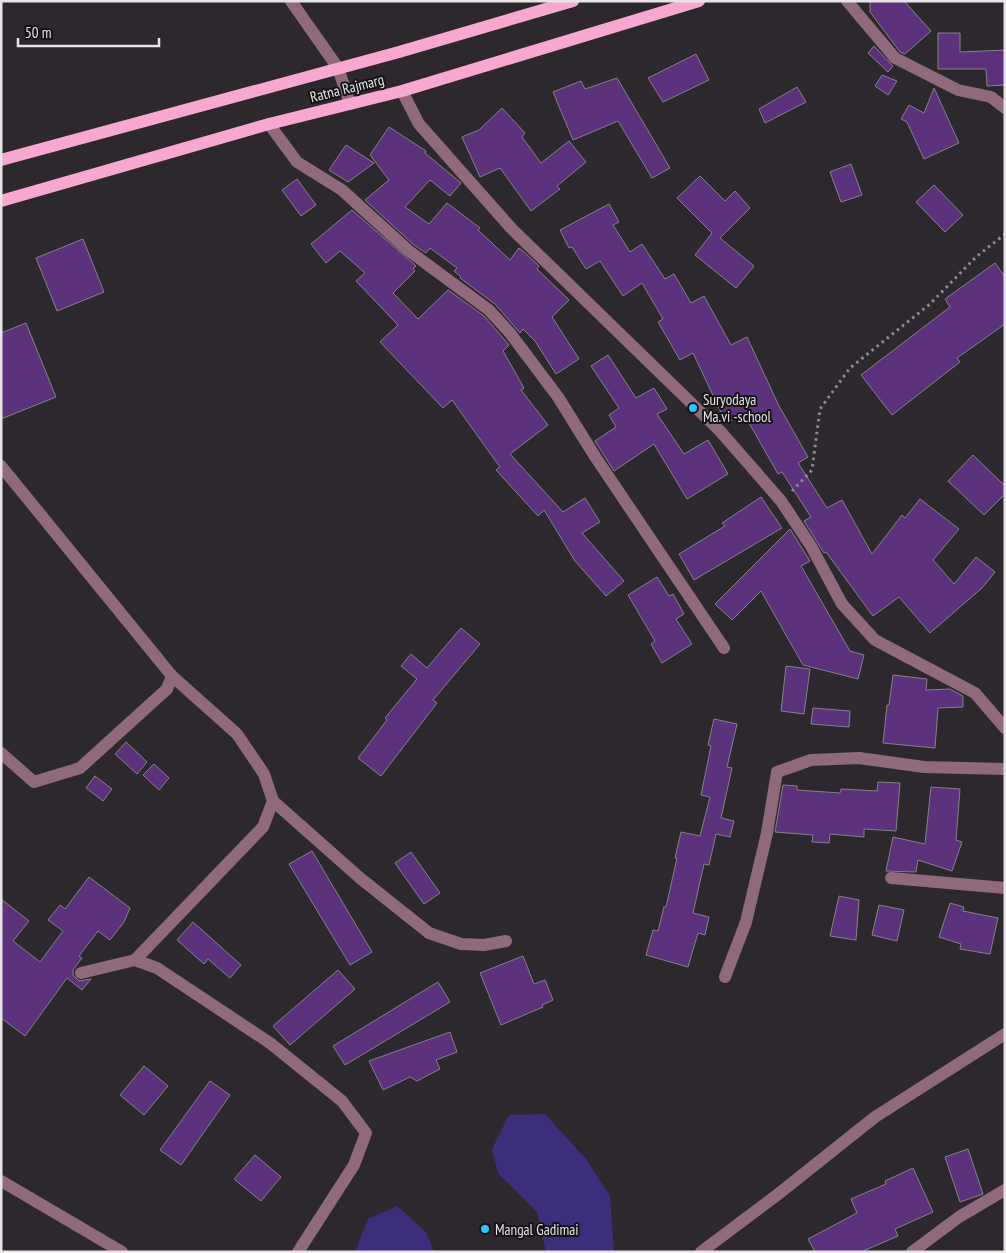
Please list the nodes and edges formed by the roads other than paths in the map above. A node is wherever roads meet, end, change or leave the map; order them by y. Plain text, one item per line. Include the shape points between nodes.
1 (290, 1) edge
2 (573, 1) edge
3 (699, 1) edge
4 (847, 1) edge
5 (338, 68) junction
6 (402, 91) junction
7 (350, 104) junction
8 (1005, 108) edge
9 (269, 124) junction
10 (1, 160) edge
11 (1, 201) edge
12 (1, 466) edge
13 (724, 648) dead end
14 (172, 676) junction
15 (1005, 728) edge
16 (1, 753) edge
17 (1005, 769) edge
18 (273, 801) junction
19 (892, 878) dead end
20 (1005, 888) edge
21 (506, 941) dead end
22 (135, 960) junction
23 (81, 973) dead end
24 (724, 977) dead end
25 (1005, 1034) edge
26 (1, 1181) edge
27 (1005, 1190) edge
28 (122, 1252) edge
29 (298, 1252) edge
30 (701, 1252) edge
31 (912, 1252) edge

1 - 5 street
2 - 5 main road, Ratna Rajmarg
3 - 6 main road, Ratna Rajmarg
4 - 8 street via 894,58 958,90 991,98
5 - 7 street
5 - 10 main road, Ratna Rajmarg
6 - 7 main road, Ratna Rajmarg
6 - 15 street via 419,124 505,221 720,431 781,501 811,546 842,604 875,640 975,693
7 - 9 main road, Ratna Rajmarg
9 - 11 main road, Ratna Rajmarg
9 - 13 street via 297,162 342,190 409,251 489,310 510,333 558,397
12 - 14 street
14 - 16 street via 166,689 80,768 34,782
14 - 18 street via 236,734 264,774
17 - 24 street via 924,767 859,758 811,760 777,772 767,833 746,922
18 - 21 street via 367,884 429,932 461,944 484,945
18 - 22 street via 263,827
19 - 20 street
22 - 23 street
22 - 29 street via 157,968 270,1043 342,1101 366,1133 354,1165
25 - 30 street via 875,1118
26 - 28 street
27 - 31 street via 959,1217

